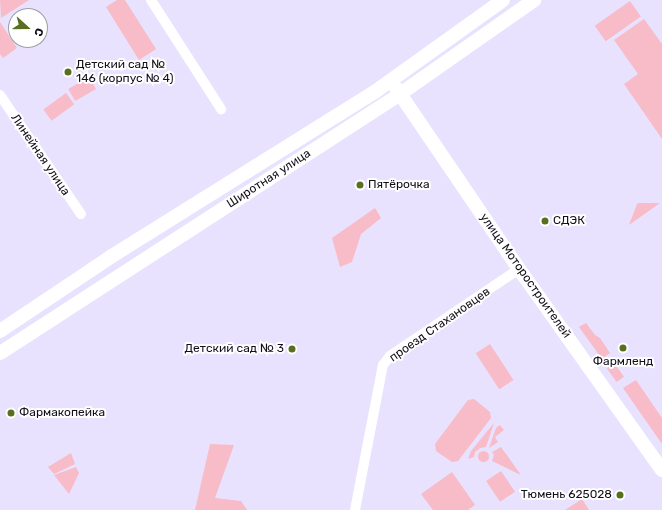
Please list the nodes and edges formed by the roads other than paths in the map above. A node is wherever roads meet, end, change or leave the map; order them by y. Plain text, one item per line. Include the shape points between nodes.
1 (151, 0) edge
2 (503, 0) edge
3 (534, 0) edge
4 (390, 80) junction
5 (400, 94) junction
6 (0, 95) edge
7 (221, 109) dead end
8 (81, 214) dead end
9 (146, 235) junction
10 (158, 252) junction
11 (112, 256) junction
12 (519, 269) junction
13 (124, 274) junction
14 (0, 331) edge
15 (0, 353) edge
16 (662, 470) edge
17 (355, 510) edge

1 - 7 street
2 - 4 main road, Широтная улица
3 - 5 main road, Широтная улица
4 - 5 main road, улица Моторостроителей
4 - 9 main road, Широтная улица
5 - 10 main road, Широтная улица
5 - 12 main road, улица Моторостроителей
6 - 8 street, Линейная улица
9 - 10 main road via 143,240 146,251
9 - 11 main road, Широтная улица
10 - 13 main road, Широтная улица
11 - 13 main road via 125,256 128,269
11 - 14 main road, Широтная улица
12 - 16 main road, улица Моторостроителей
12 - 17 street, проезд Стахановцев via 390,356 383,365
13 - 15 main road, Широтная улица

